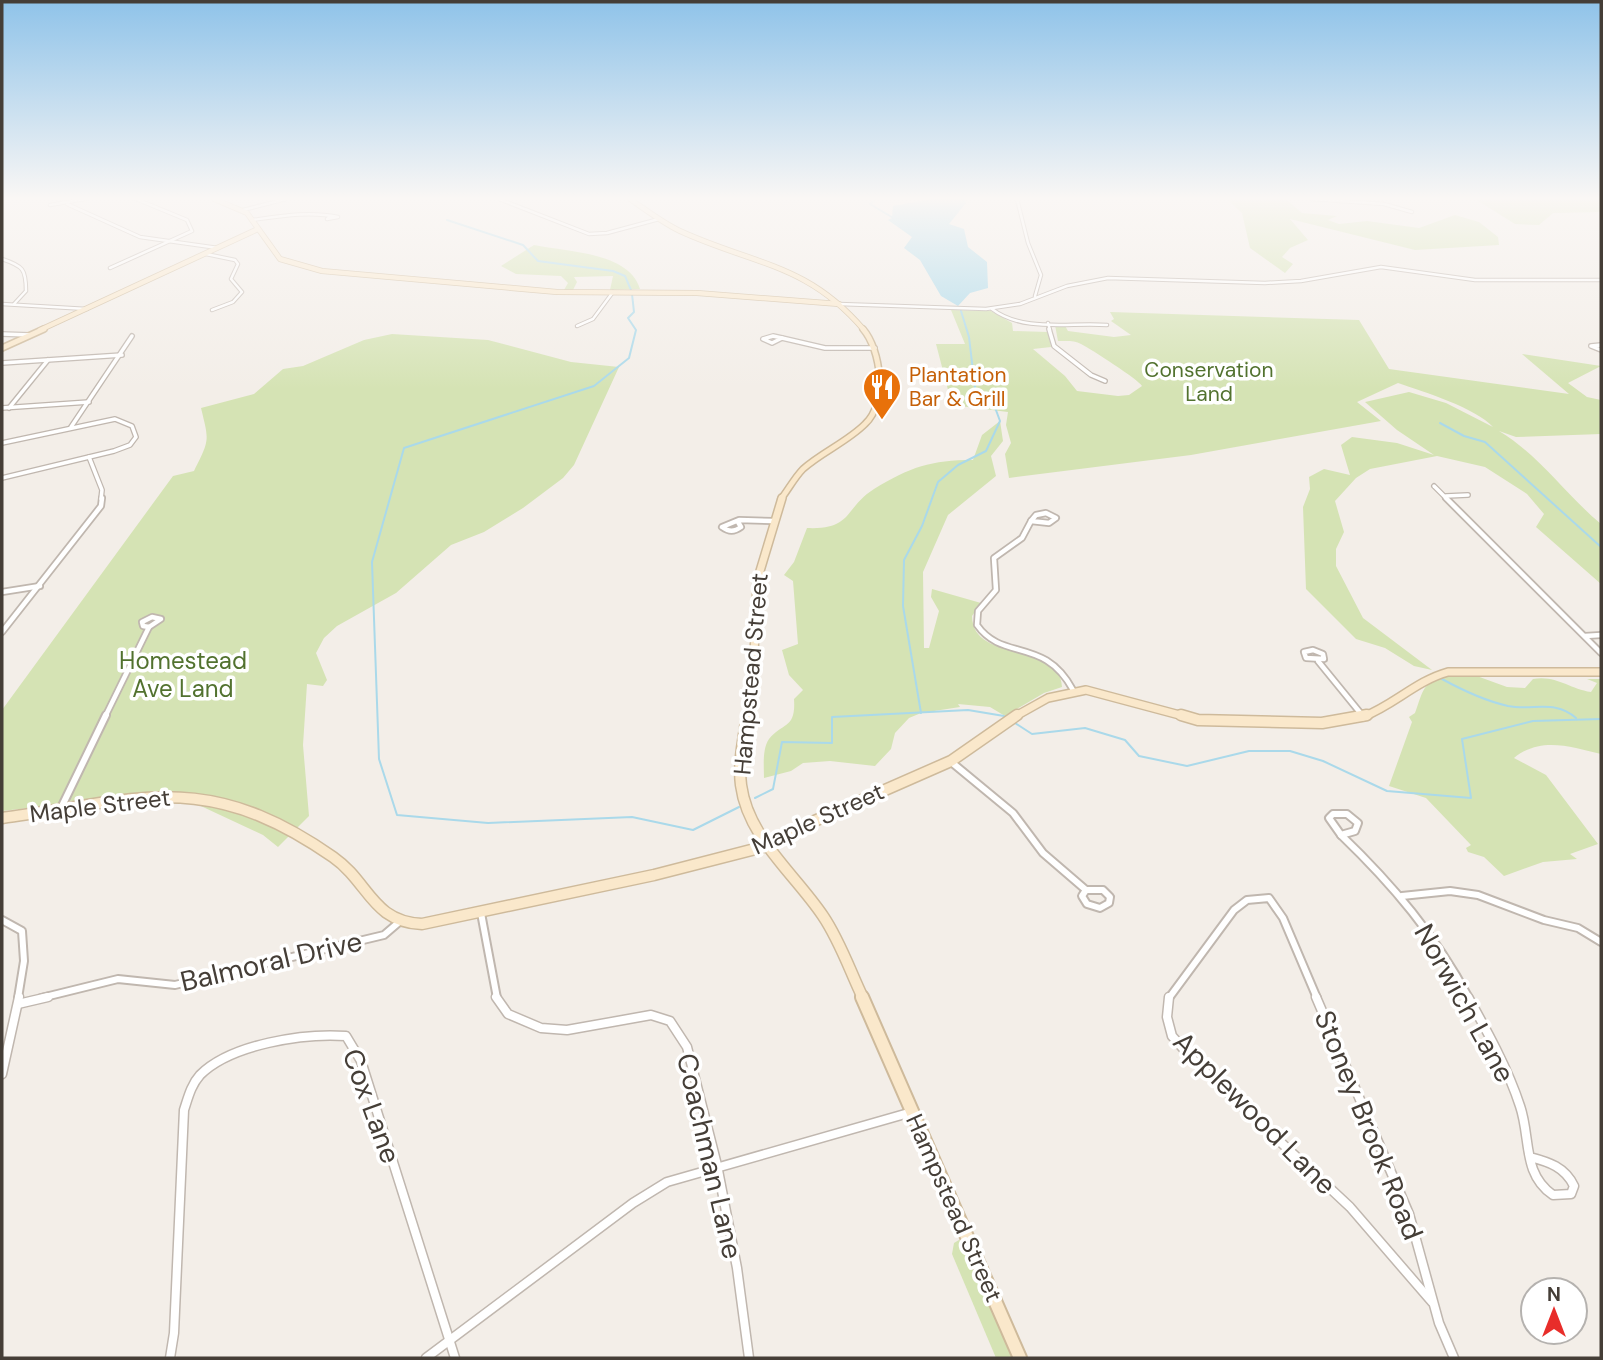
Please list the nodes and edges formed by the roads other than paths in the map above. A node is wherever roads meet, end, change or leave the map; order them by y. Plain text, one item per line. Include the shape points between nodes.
1 (13, 262) edge
2 (123, 262) edge
3 (188, 262) edge
4 (237, 262) edge
5 (294, 262) edge
6 (765, 262) edge
7 (1036, 262) edge
8 (110, 268) dead end
9 (1601, 280) edge
10 (613, 292) junction
11 (1035, 296) junction
12 (2, 304) edge
13 (13, 304) junction
14 (839, 304) junction
15 (87, 309) junction
16 (992, 309) junction
17 (212, 310) dead end
18 (1048, 323) junction
19 (1107, 325) dead end
20 (577, 326) dead end
21 (2, 334) edge
22 (30, 335) junction
23 (132, 336) dead end
24 (782, 338) dead end
25 (1601, 345) edge
26 (2, 348) edge
27 (876, 348) junction
28 (1601, 351) edge
29 (122, 355) junction
30 (48, 360) junction
31 (2, 363) edge
32 (1105, 381) dead end
33 (89, 402) junction
34 (2, 408) edge
35 (9, 408) junction
36 (71, 427) junction
37 (2, 443) edge
38 (130, 445) joint
39 (89, 457) junction
40 (2, 478) edge
41 (1434, 486) dead end
42 (1468, 495) dead end
43 (1446, 496) junction
44 (773, 521) junction
45 (1029, 521) junction
46 (738, 522) dead end
47 (40, 586) junction
48 (2, 592) edge
49 (149, 627) dead end
50 (2, 632) edge
51 (1601, 635) edge
52 (1585, 636) junction
53 (1601, 653) edge
54 (1318, 661) dead end
55 (1601, 672) edge
56 (1073, 690) junction
57 (1364, 717) junction
58 (950, 761) junction
59 (60, 811) junction
60 (2, 818) edge
61 (1341, 835) dead end
62 (767, 846) junction
63 (1086, 890) dead end
64 (1402, 896) junction
65 (1269, 898) joint
66 (481, 913) junction
67 (2, 920) edge
68 (398, 923) junction
69 (1601, 942) edge
70 (18, 1004) junction
71 (2, 1073) edge
72 (912, 1111) junction
73 (1530, 1157) junction
74 (718, 1165) junction
75 (1432, 1302) junction
76 (450, 1341) junction
77 (170, 1358) edge
78 (426, 1358) edge
79 (455, 1358) edge
80 (749, 1358) edge
81 (1020, 1358) edge
82 (1454, 1358) edge

1 - 13 street via 26,271 26,291
2 - 8 street
3 - 15 street
4 - 17 street via 232,279 242,292 233,302
5 - 10 street via 322,271 545,291
6 - 14 street via 803,277
7 - 11 street via 1041,275
9 - 11 street via 1475,280 1381,267 1265,284 1117,277
10 - 14 street
10 - 20 street via 593,319
11 - 16 street
12 - 13 street
13 - 15 street
14 - 16 street
14 - 27 street
15 - 22 street
16 - 18 street via 1011,321
18 - 19 street
18 - 32 street via 1058,350
21 - 22 street
22 - 26 street
23 - 29 street
24 - 27 street via 830,348
25 - 28 street via 1591,346
27 - 44 street, Hampstead Street via 880,378 867,423 791,480
29 - 30 street
29 - 33 street
30 - 31 street
30 - 35 street
33 - 35 street
33 - 36 street
34 - 35 street
36 - 37 street
36 - 38 street via 124,420 135,430
38 - 39 street
39 - 40 street
39 - 47 street via 102,490 102,506
41 - 43 street
42 - 43 street
43 - 52 street
44 - 46 street
44 - 62 street, Hampstead Street via 757,581 753,680 740,761 741,787
45 - 45 street via 1042,513 1056,518 1049,523
45 - 56 street via 1021,538 993,559 996,590 977,612 976,621 991,639 1050,660
47 - 48 street
47 - 50 street
49 - 59 street
51 - 52 street
52 - 53 street
54 - 57 street
55 - 57 street via 1448,671 1426,678 1399,700
56 - 57 street via 1209,721 1304,723
56 - 58 street, Maple Street via 1021,712
58 - 62 street, Maple Street via 778,837
58 - 63 street via 1013,813 1043,853
59 - 60 street, Maple Street
59 - 68 street, Maple Street via 162,796 204,798 243,808 343,864 380,910
61 - 64 street, Norwich Lane
62 - 66 street, Maple Street
62 - 72 street, Hampstead Street via 828,925
64 - 69 street via 1450,891 1478,895 1578,928
64 - 73 street, Norwich Lane via 1448,960 1513,1089 1525,1121
65 - 75 street, Stoney Brook Road via 1283,918 1404,1200
65 - 75 street, Applewood Lane via 1240,904 1173,988 1167,1017 1172,1036 1361,1217
66 - 68 street, Maple Street via 422,924
66 - 74 street, Coachman Lane via 498,1003 521,1022 567,1030 641,1015 670,1021 687,1046
67 - 70 street via 22,931 26,945
68 - 70 street, Balmoral Drive via 384,934 175,985 118,979
70 - 71 street
72 - 74 street
72 - 81 street, Hampstead Street
73 - 73 street, Norwich Lane via 1566,1172 1574,1186 1571,1194 1558,1196 1541,1188 1533,1177
74 - 76 street via 652,1190
74 - 80 street, Coachman Lane
75 - 82 street, Stoney Brook Road
76 - 77 street, Cox Lane via 361,1061 346,1036 311,1033 216,1064 191,1087 184,1110
76 - 78 street
76 - 79 street, Cox Lane

